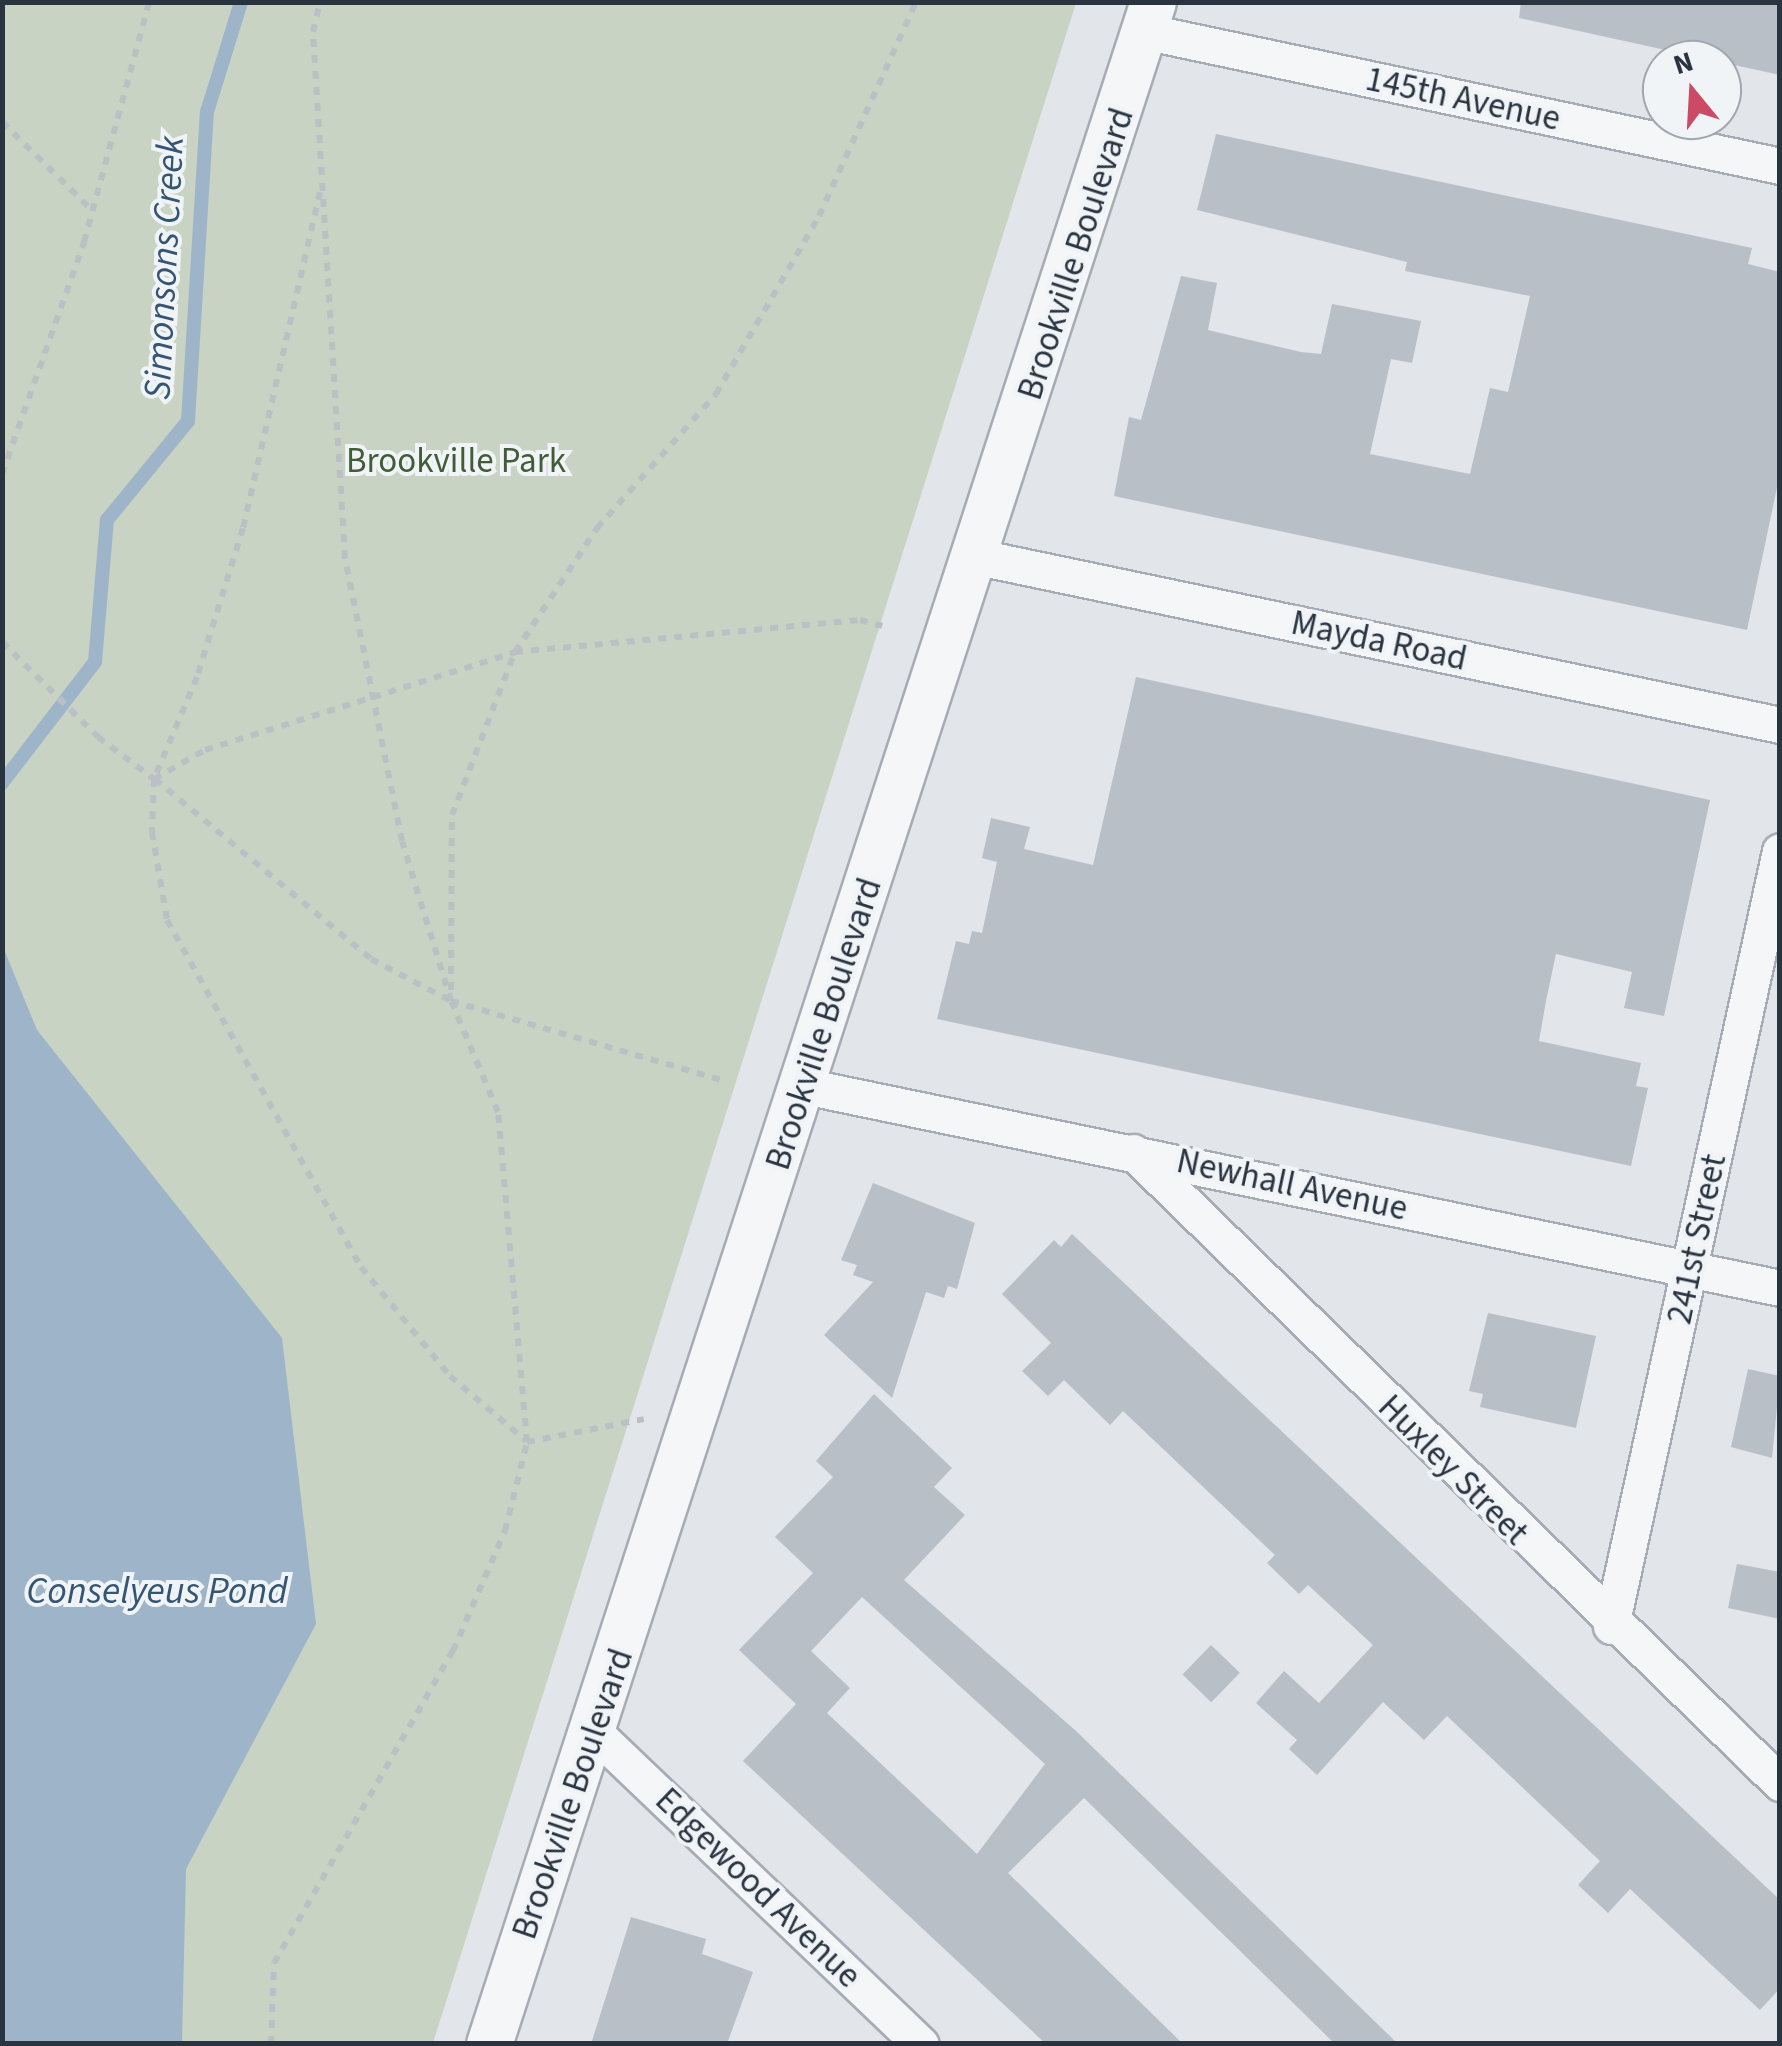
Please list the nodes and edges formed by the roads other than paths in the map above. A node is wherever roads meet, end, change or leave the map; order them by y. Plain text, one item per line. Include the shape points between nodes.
1 (1150, 17) edge
2 (1780, 166) edge
3 (978, 557) junction
4 (1780, 725) edge
5 (1780, 851) edge
6 (804, 1086) junction
7 (1132, 1152) junction
8 (1690, 1269) junction
9 (1780, 1288) edge
10 (1611, 1626) junction
11 (594, 1732) junction
12 (1780, 1783) edge
13 (489, 2044) edge
14 (922, 2044) edge

1 - 2 street, 145th Avenue
1 - 3 street, Brookville Boulevard
3 - 4 street, Mayda Road
3 - 6 street, Brookville Boulevard
5 - 8 street, 241st Street
6 - 7 street, Newhall Avenue
6 - 11 street, Brookville Boulevard
7 - 8 street, Newhall Avenue
7 - 10 street, Huxley Street
8 - 9 street, Newhall Avenue
8 - 10 street, 241st Street
10 - 12 street, Huxley Street
11 - 13 street, Brookville Boulevard
11 - 14 street, Edgewood Avenue

